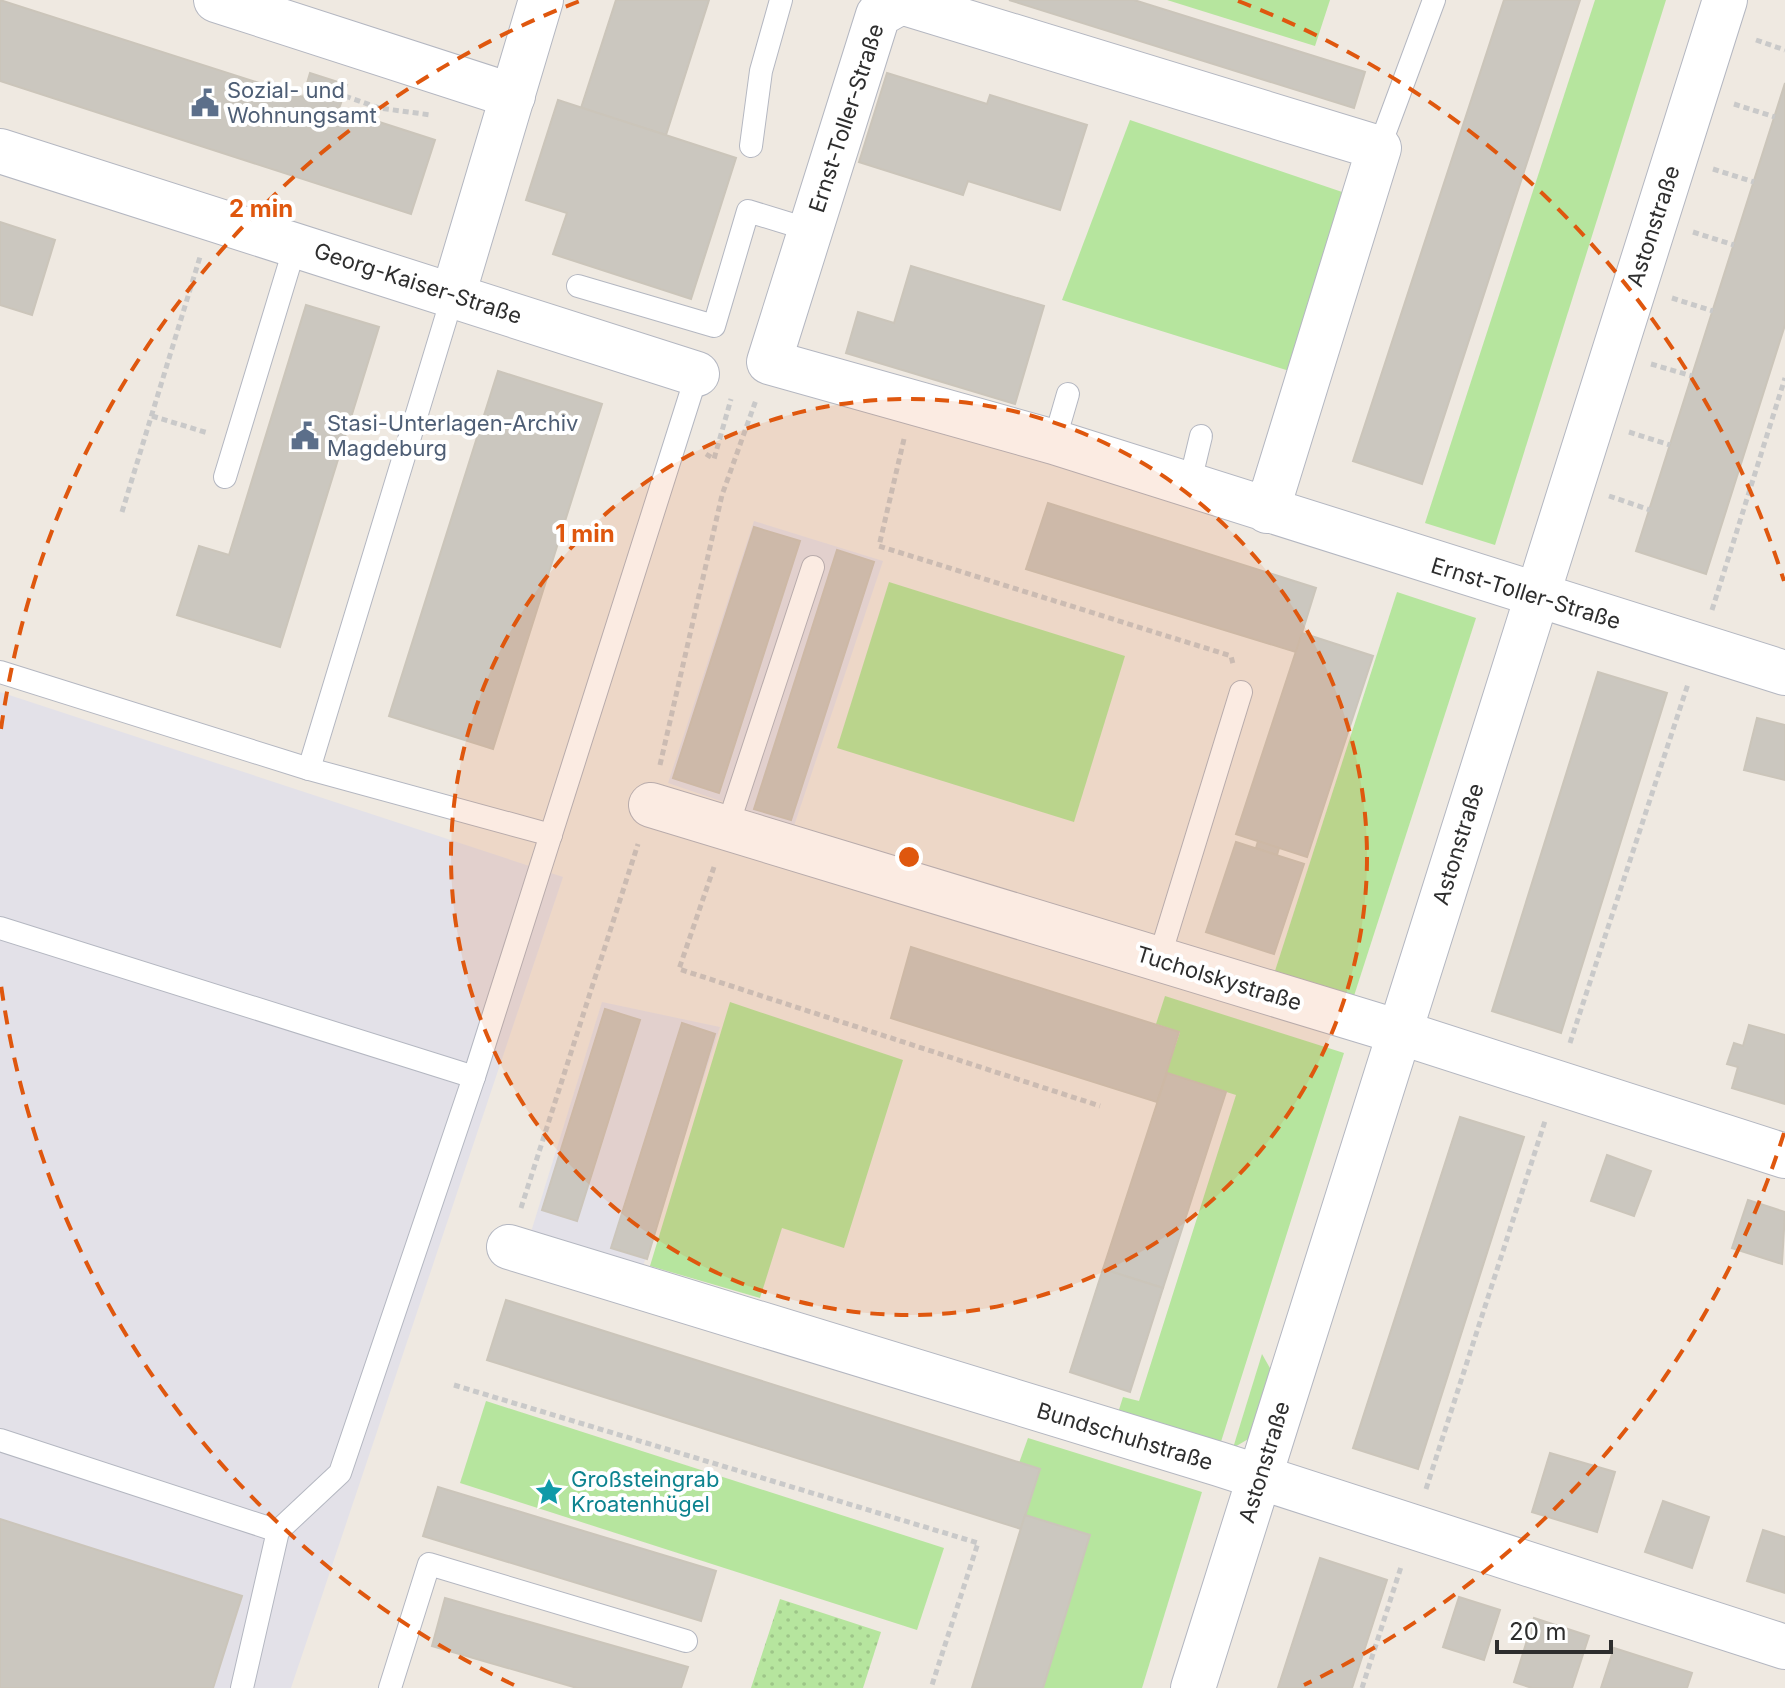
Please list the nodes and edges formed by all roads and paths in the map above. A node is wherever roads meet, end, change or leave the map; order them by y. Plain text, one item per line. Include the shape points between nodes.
1 (216, 0) edge
2 (541, 0) edge
3 (781, 0) edge
4 (1725, 0) edge
5 (1426, 3) edge
6 (1747, 37) dead end
7 (1785, 50) edge
8 (513, 96) junction
9 (1726, 101) dead end
10 (1775, 117) dead end
11 (751, 146) dead end
12 (1379, 148) junction
13 (0, 151) edge
14 (1707, 167) dead end
15 (1754, 182) dead end
16 (213, 216) junction
17 (810, 230) junction
18 (1686, 230) dead end
19 (296, 243) junction
20 (1734, 245) dead end
21 (578, 286) dead end
22 (453, 295) junction
23 (1663, 295) dead end
24 (1713, 311) dead end
25 (1643, 361) dead end
26 (697, 374) joint
27 (1692, 376) dead end
28 (1785, 378) edge
29 (1068, 394) dead end
30 (912, 403) junction
31 (152, 416) junction
32 (190, 427) dead end
33 (1620, 429) dead end
34 (1201, 436) dead end
35 (1054, 442) junction
36 (1670, 445) dead end
37 (225, 477) dead end
38 (1189, 486) junction
39 (1600, 493) dead end
40 (1650, 510) dead end
41 (1267, 511) junction
42 (122, 512) dead end
43 (813, 567) dead end
44 (1722, 578) dead end
45 (1535, 597) junction
46 (0, 672) edge
47 (1785, 673) edge
48 (1241, 692) joint
49 (1683, 699) dead end
50 (309, 769) junction
51 (651, 805) dead end
52 (727, 828) junction
53 (551, 835) junction
54 (0, 928) edge
55 (1159, 959) junction
56 (1399, 1032) junction
57 (1572, 1038) dead end
58 (474, 1077) junction
59 (1100, 1106) dead end
60 (1538, 1143) dead end
61 (1785, 1156) edge
62 (509, 1247) dead end
63 (454, 1385) dead end
64 (0, 1440) edge
65 (1430, 1476) dead end
66 (1259, 1477) junction
67 (278, 1531) junction
68 (1396, 1581) dead end
69 (686, 1641) dead end
70 (1785, 1647) edge
71 (242, 1688) edge
72 (390, 1688) edge
73 (931, 1688) edge
74 (1193, 1688) edge
75 (1362, 1688) edge

1 - 8 street
2 - 8 street
3 - 11 lane via 761,71
4 - 45 street, Astonstraße
5 - 12 lane
6 - 7 path
8 - 22 street
9 - 10 path
12 - 17 street, Ernst-Toller-Straße via 901,2 878,15
12 - 41 street
13 - 16 street, Georg-Kaiser-Straße
14 - 15 path
16 - 19 street, Georg-Kaiser-Straße
16 - 31 path
17 - 21 lane via 748,211 714,326
17 - 30 street, Ernst-Toller-Straße via 769,362
18 - 20 path
19 - 22 street, Georg-Kaiser-Straße
19 - 37 lane
22 - 26 street, Georg-Kaiser-Straße
22 - 50 lane
23 - 24 path
25 - 27 path
26 - 53 lane
28 - 44 path
29 - 35 lane
30 - 35 street, Ernst-Toller-Straße
30 - 48 path via 879,546 1231,656
31 - 32 path
31 - 42 path
33 - 36 path
34 - 38 lane
35 - 38 street, Ernst-Toller-Straße
38 - 41 street, Ernst-Toller-Straße
39 - 40 path
41 - 45 street, Ernst-Toller-Straße
43 - 52 lane
45 - 47 street, Ernst-Toller-Straße
45 - 56 street, Astonstraße
46 - 50 lane
48 - 55 lane
49 - 57 path
50 - 53 lane
51 - 52 street, Tucholskystraße
52 - 55 street, Tucholskystraße
52 - 59 path via 679,969
53 - 58 lane
54 - 58 lane
55 - 56 street, Tucholskystraße
56 - 61 street, Tucholskystraße
56 - 66 street, Astonstraße
58 - 67 lane via 340,1473
60 - 65 path
62 - 66 street, Bundschuhstraße
63 - 73 path via 978,1543
64 - 67 lane
66 - 70 street, Bundschuhstraße
66 - 74 street, Astonstraße
67 - 71 lane
68 - 75 path
69 - 72 lane via 429,1564

